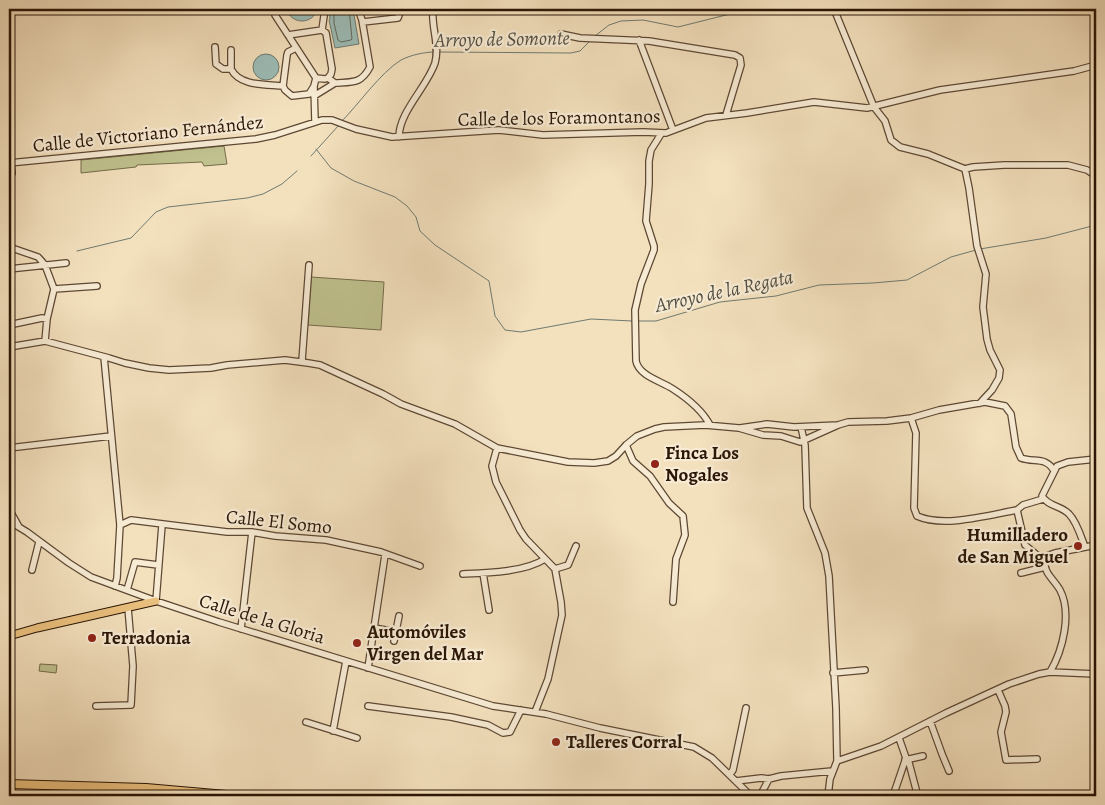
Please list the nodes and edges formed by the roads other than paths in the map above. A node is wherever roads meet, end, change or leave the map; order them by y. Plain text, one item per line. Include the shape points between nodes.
1 (273, 9) edge
2 (325, 9) edge
3 (358, 9) edge
4 (401, 9) edge
5 (433, 9) edge
6 (834, 9) edge
7 (363, 22) junction
8 (322, 30) junction
9 (561, 34) dead end
10 (288, 35) junction
11 (639, 40) junction
12 (215, 48) dead end
13 (296, 48) junction
14 (231, 50) dead end
15 (1096, 65) edge
16 (231, 70) junction
17 (316, 78) junction
18 (328, 78) junction
19 (335, 83) junction
20 (283, 86) junction
21 (314, 86) junction
22 (314, 96) junction
23 (874, 107) junction
24 (726, 115) junction
25 (315, 122) junction
26 (345, 124) joint
27 (673, 130) junction
28 (661, 134) junction
29 (399, 137) junction
30 (10, 163) edge
31 (964, 169) junction
32 (12, 173) dead end
33 (1096, 176) edge
34 (9, 247) edge
35 (66, 263) dead end
36 (45, 265) junction
37 (309, 265) dead end
38 (9, 269) edge
39 (97, 286) dead end
40 (54, 289) junction
41 (47, 318) junction
42 (9, 325) edge
43 (45, 341) junction
44 (9, 349) edge
45 (104, 357) junction
46 (302, 361) junction
47 (980, 403) junction
48 (911, 418) junction
49 (710, 425) junction
50 (838, 425) junction
51 (801, 427) junction
52 (739, 428) junction
53 (111, 436) junction
54 (804, 441) junction
55 (626, 445) junction
56 (9, 448) edge
57 (497, 448) junction
58 (1096, 460) edge
59 (1054, 471) junction
60 (1043, 499) junction
61 (9, 509) edge
62 (1017, 510) junction
63 (9, 521) edge
64 (120, 525) junction
65 (162, 525) junction
66 (19, 527) junction
67 (252, 532) junction
68 (39, 542) junction
69 (1096, 545) edge
70 (576, 546) dead end
71 (1085, 547) junction
72 (385, 555) junction
73 (545, 559) junction
74 (1045, 560) junction
75 (158, 565) junction
76 (420, 566) dead end
77 (1045, 567) junction
78 (555, 569) junction
79 (32, 570) dead end
80 (483, 573) junction
81 (1021, 573) dead end
82 (463, 574) dead end
83 (115, 586) junction
84 (127, 590) junction
85 (148, 598) junction
86 (156, 601) junction
87 (673, 602) dead end
88 (140, 604) junction
89 (128, 608) junction
90 (489, 610) dead end
91 (399, 616) dead end
92 (375, 628) junction
93 (241, 629) junction
94 (395, 632) junction
95 (9, 636) edge
96 (394, 642) dead end
97 (346, 661) junction
98 (368, 668) junction
99 (865, 670) dead end
100 (1050, 672) junction
101 (833, 673) junction
102 (1096, 674) edge
103 (998, 690) junction
104 (96, 706) dead end
105 (368, 706) dead end
106 (746, 708) dead end
107 (521, 710) junction
108 (534, 712) junction
109 (930, 721) junction
110 (306, 722) dead end
111 (333, 730) junction
112 (357, 738) dead end
113 (899, 738) junction
114 (923, 756) dead end
115 (1037, 759) dead end
116 (907, 760) junction
117 (837, 761) junction
118 (832, 771) junction
119 (949, 771) dead end
120 (730, 774) junction
121 (769, 779) junction
122 (736, 781) junction
123 (9, 784) edge
124 (917, 794) dead end
125 (238, 796) edge
126 (751, 796) edge
127 (760, 796) edge
128 (828, 796) edge
129 (893, 796) edge

1 - 10 street
2 - 8 street
3 - 7 street
4 - 7 street via 398,18
5 - 29 street via 437,56 406,115
6 - 23 street
7 - 19 street via 370,67 363,79
8 - 10 street
8 - 18 street via 326,34 332,69
9 - 11 street via 580,38
10 - 13 street
11 - 24 street via 740,58 741,65
11 - 27 street
12 - 16 street via 218,66
13 - 17 street
13 - 20 street via 288,52
14 - 16 street
15 - 23 street, Calle de los Foramontanos via 1074,72 940,90
16 - 20 street via 244,80
17 - 18 street
17 - 21 street
18 - 19 street
19 - 22 street
20 - 21 street via 288,93 297,96 309,94
21 - 22 street
22 - 25 street
23 - 24 street, Calle de los Foramontanos via 814,102
23 - 31 street via 885,121 891,140 900,147
24 - 27 street, Calle de los Foramontanos via 706,118
25 - 26 street, Calle de Victoriano Fernández
25 - 30 street, Calle de Victoriano Fernández via 256,139
26 - 29 street, Calle de los Foramontanos via 377,135
27 - 28 street, Calle de los Foramontanos
28 - 29 street, Calle de los Foramontanos via 543,135 499,130
28 - 49 street via 649,161 646,221 654,250 638,292 635,310 636,361 639,369 695,405
30 - 32 street, Calle de Victoriano Fernández
31 - 33 street via 1068,165 1088,170
31 - 47 street via 970,188 977,246 986,274 983,306 987,340 1000,370 992,390
34 - 36 street via 35,255
35 - 36 street
36 - 38 street
36 - 40 street
37 - 46 street
39 - 40 street
40 - 41 street
41 - 42 street
41 - 43 street
43 - 44 street
43 - 45 street
45 - 46 street via 169,370
45 - 53 street
46 - 57 street via 455,424
47 - 48 street
47 - 59 street via 999,404 1009,410 1021,458 1042,460
48 - 50 street
48 - 62 street via 916,434 914,508 917,516 947,521
49 - 52 street
49 - 55 street via 655,429 637,436
50 - 51 street
50 - 54 street
51 - 52 street via 767,424
51 - 54 street
52 - 54 street
53 - 56 street
53 - 64 street
54 - 101 street via 807,508 827,560
55 - 57 street via 612,458 594,463 568,462
55 - 87 street via 633,461 683,516 685,535 676,560
57 - 73 street via 492,466 499,489 523,534
58 - 59 street via 1062,463
59 - 60 street
60 - 62 street
60 - 71 street via 1070,515
61 - 66 street
62 - 74 street via 1025,545
63 - 66 street
64 - 65 street, Calle El Somo via 131,520
64 - 83 street
65 - 67 street, Calle El Somo
65 - 75 street
66 - 68 street
67 - 72 street, Calle El Somo via 326,540
67 - 93 street
68 - 79 street
68 - 83 street via 83,572
69 - 71 street
70 - 78 street via 568,565
71 - 74 street via 1055,553
72 - 76 street, Calle El Somo
72 - 92 street
73 - 78 street
73 - 80 street via 520,568
74 - 77 street
75 - 84 street via 134,562
75 - 86 street
77 - 81 street
77 - 100 street via 1061,592 1066,622
78 - 108 street via 562,615 548,679
80 - 82 street
80 - 90 street
83 - 84 street
84 - 85 street
85 - 86 street, Calle de la Gloria
85 - 88 main road
86 - 88 main road
86 - 93 street, Calle de la Gloria
88 - 89 main road
89 - 95 main road
89 - 104 street via 134,666 131,705
91 - 94 street
92 - 94 street
92 - 98 street
93 - 97 street, Calle de la Gloria
94 - 96 street
97 - 98 street, Calle de la Gloria
97 - 111 street
98 - 107 street, Calle de la Gloria via 482,702
99 - 101 street
100 - 102 street
100 - 103 street
101 - 117 street
103 - 109 street
103 - 115 street via 1006,712 1001,727 1006,760
105 - 107 street via 451,717 488,725 503,733 510,732
106 - 120 street
107 - 108 street, Calle de la Gloria
108 - 120 street, Calle de la Gloria via 694,747
109 - 113 street
109 - 119 street
110 - 111 street
111 - 112 street
113 - 116 street
113 - 117 street
114 - 116 street
116 - 124 street
116 - 129 street
117 - 118 street
118 - 121 street
118 - 128 street
120 - 122 street, Calle de la Gloria
121 - 122 street
121 - 127 street
122 - 126 street, Calle de la Gloria
123 - 125 highway via 146,788

